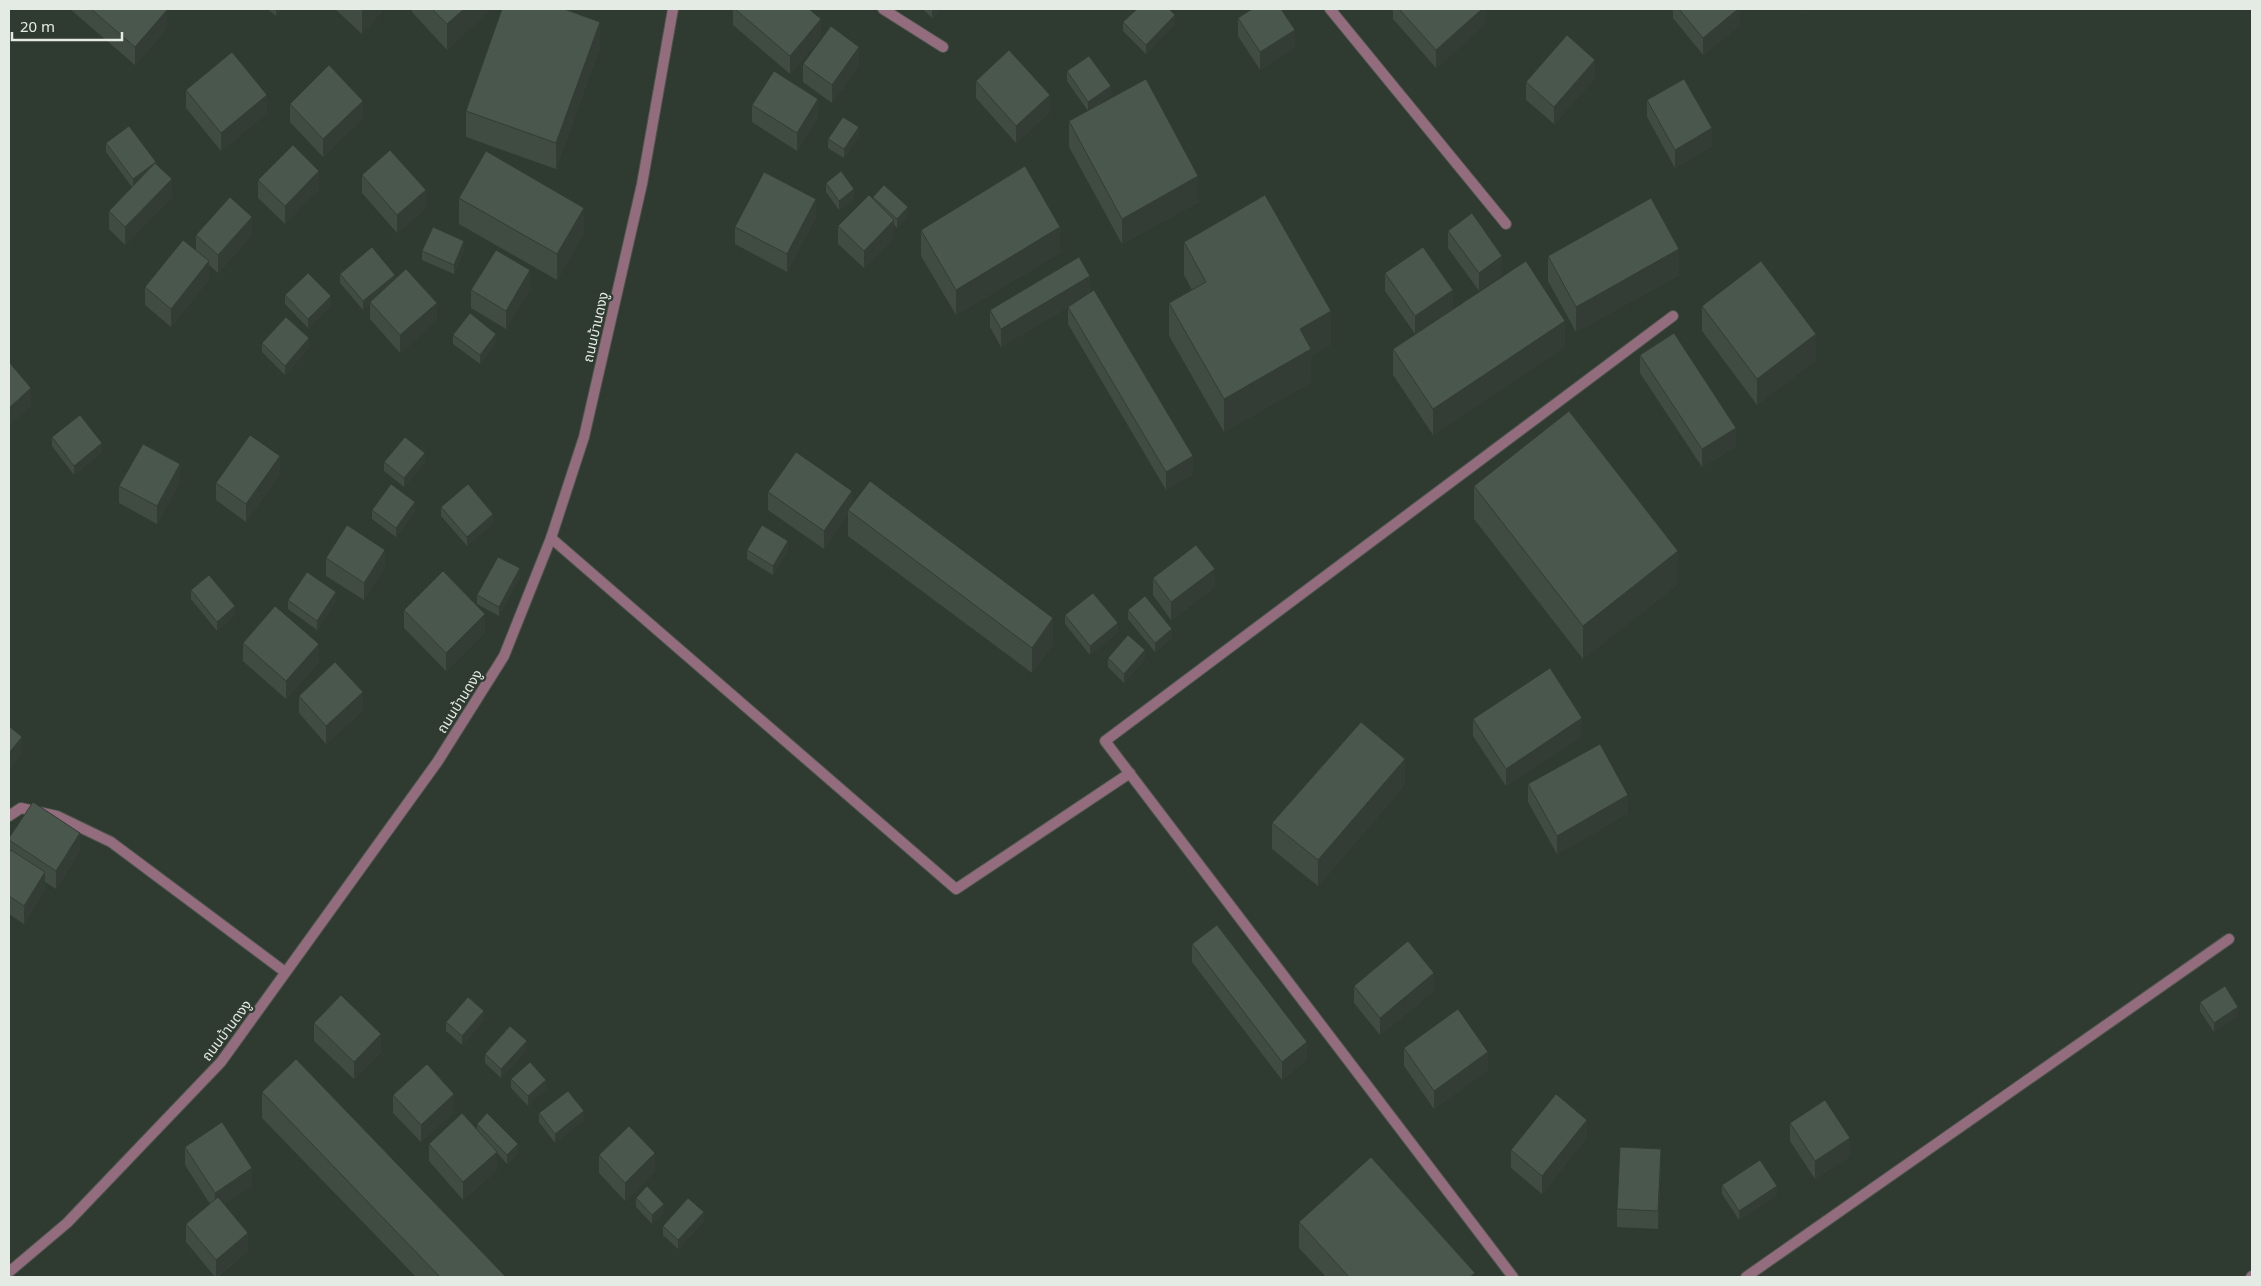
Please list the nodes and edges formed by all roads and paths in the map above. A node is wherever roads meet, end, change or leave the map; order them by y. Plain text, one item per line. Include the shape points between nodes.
1 (673, 9) edge
2 (883, 9) edge
3 (1330, 9) edge
4 (943, 47) dead end
5 (1506, 224) dead end
6 (1673, 316) dead end
7 (551, 538) junction
8 (1130, 773) junction
9 (9, 816) edge
10 (2229, 939) dead end
11 (285, 972) junction
12 (9, 1272) edge
13 (1513, 1277) edge
14 (1746, 1277) edge

1 - 7 street, ถนนบ้านดงงู via 642,184 584,438
2 - 4 street
3 - 5 street
6 - 8 street via 1105,741
7 - 8 street via 956,889
7 - 11 street, ถนนบ้านดงงู via 504,656 438,761
8 - 13 street
9 - 11 street via 21,808 57,816 111,842
10 - 14 street
11 - 12 street, ถนนบ้านดงงู via 221,1062 67,1223

